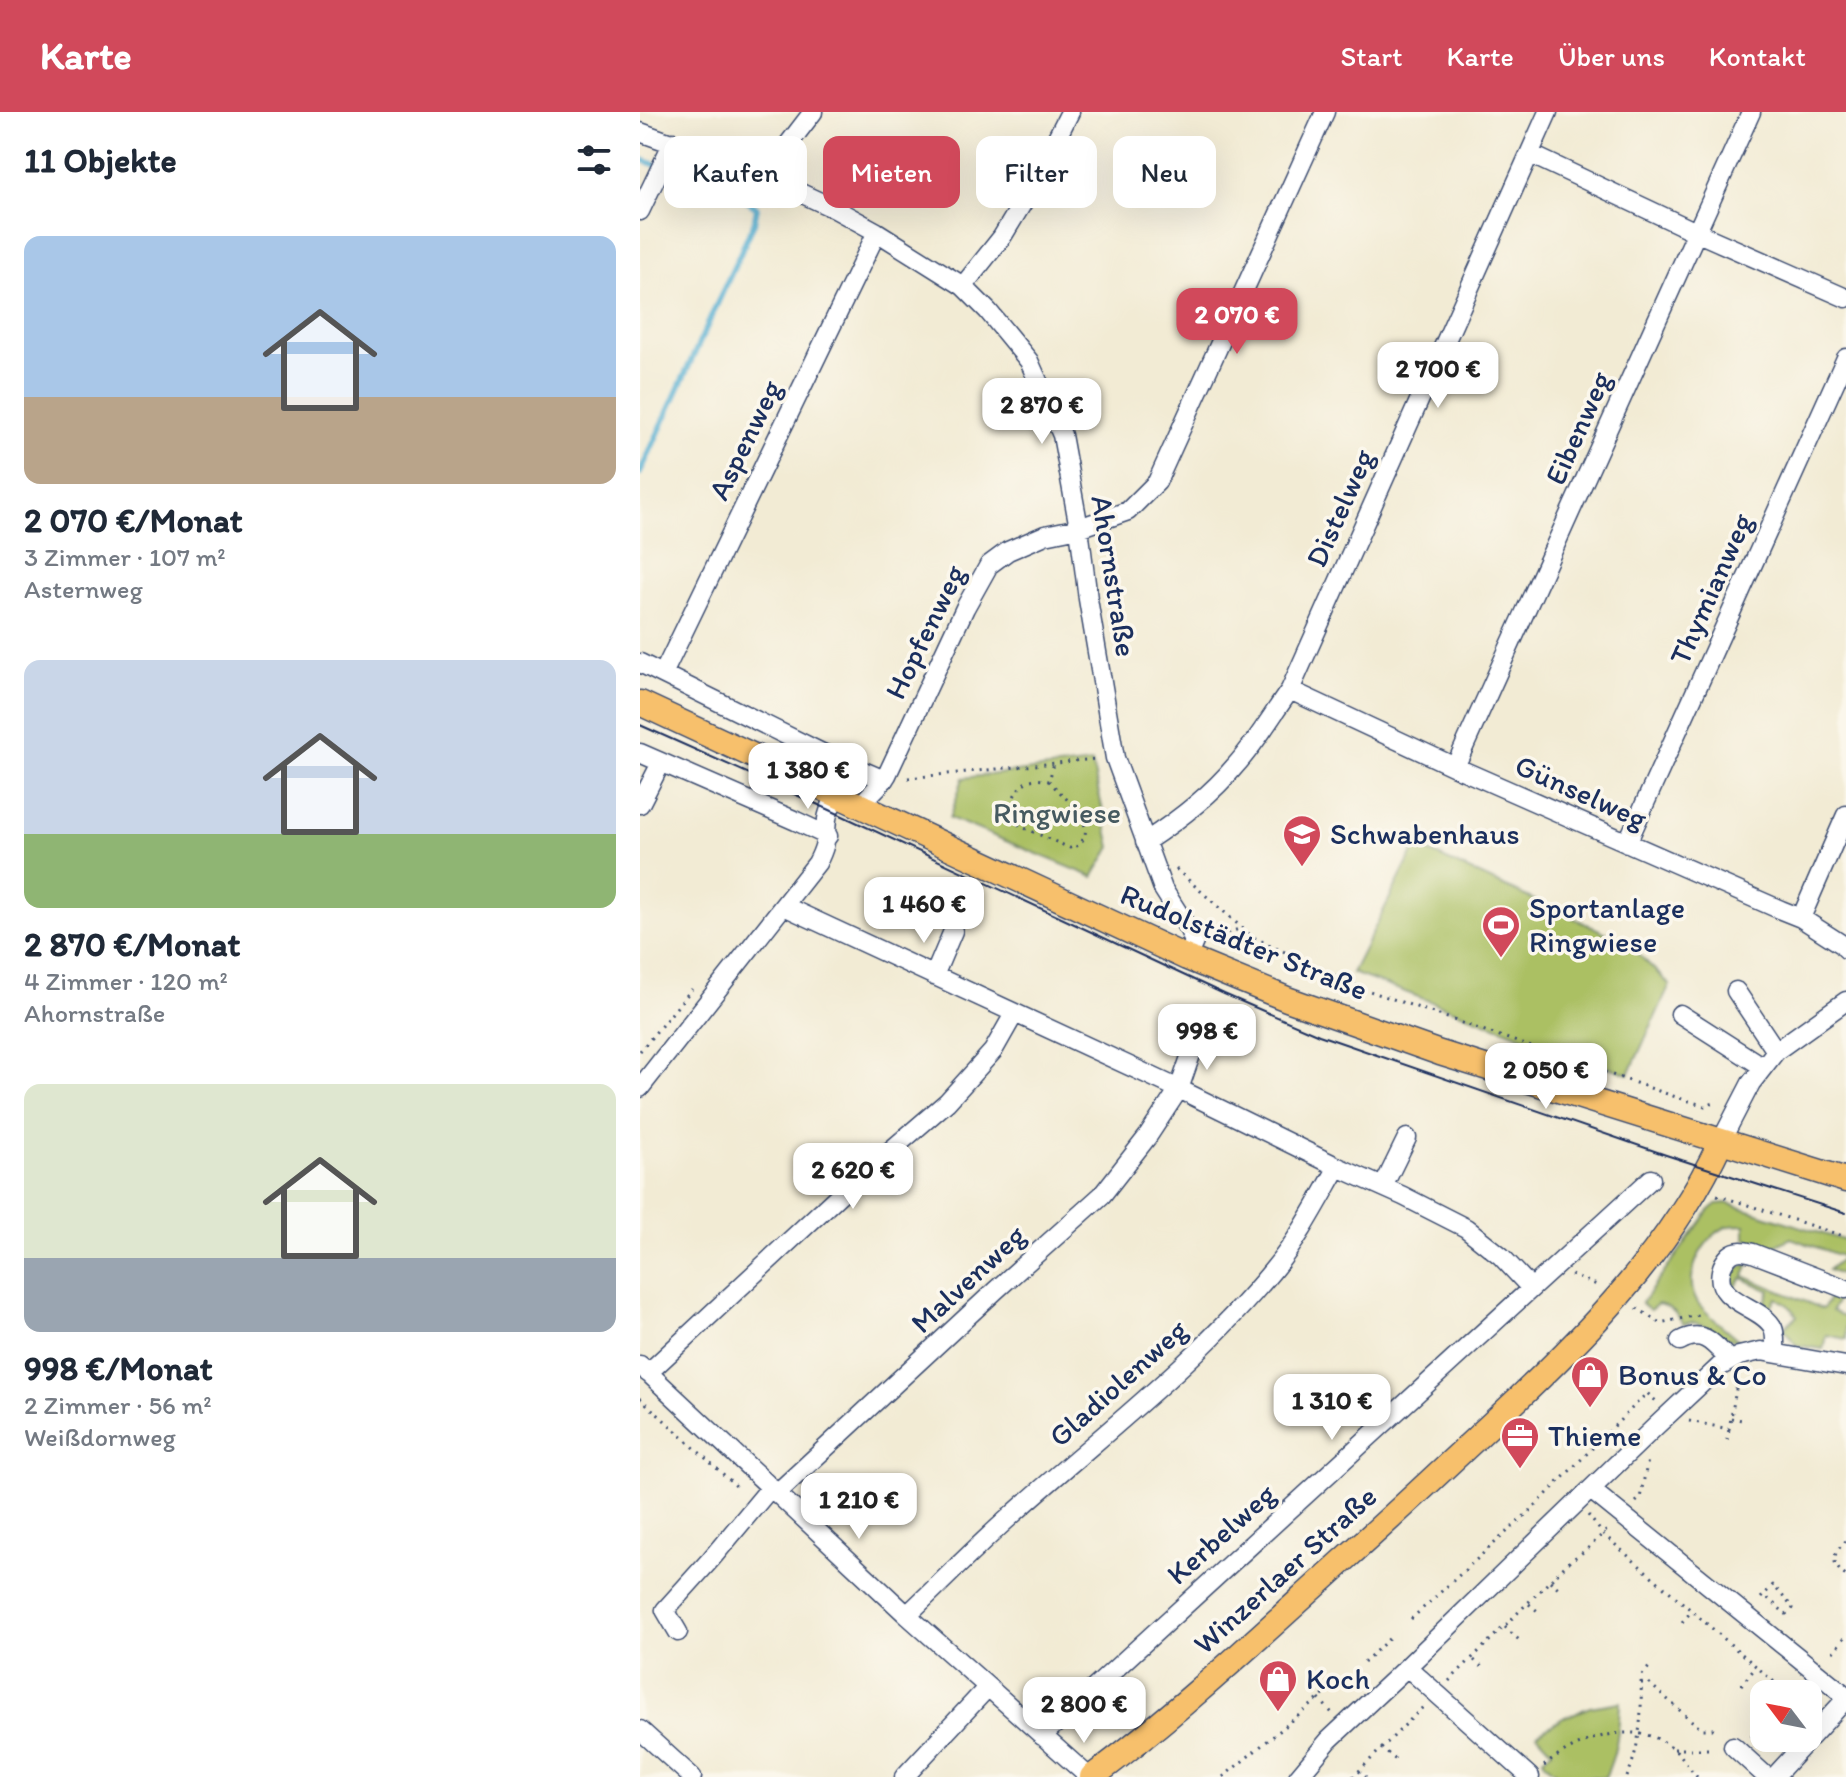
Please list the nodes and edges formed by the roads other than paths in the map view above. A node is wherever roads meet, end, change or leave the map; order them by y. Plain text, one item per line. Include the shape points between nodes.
1 (813, 112) edge
2 (1070, 112) edge
3 (1325, 112) edge
4 (1548, 112) edge
5 (1751, 112) edge
6 (640, 132) edge
7 (795, 136) edge
8 (1530, 154) junction
9 (664, 156) edge
10 (664, 162) edge
11 (807, 196) edge
12 (640, 211) edge
13 (877, 232) junction
14 (1698, 233) junction
15 (963, 286) junction
16 (1846, 298) edge
17 (1846, 358) edge
18 (1079, 528) junction
19 (640, 663) edge
20 (663, 674) junction
21 (1290, 690) junction
22 (640, 703) edge
23 (640, 753) edge
24 (661, 763) junction
25 (1455, 767) junction
26 (887, 775) junction
27 (836, 795) junction
28 (640, 804) edge
29 (861, 806) junction
30 (1846, 815) edge
31 (828, 836) junction
32 (1145, 842) junction
33 (1627, 843) junction
34 (784, 906) junction
35 (1801, 918) junction
36 (953, 931) dead end
37 (1846, 949) edge
38 (1190, 950) junction
39 (934, 976) junction
40 (1736, 991) dead end
41 (1846, 1001) edge
42 (1014, 1014) junction
43 (1680, 1014) dead end
44 (1196, 1040) dead end
45 (1776, 1051) junction
46 (1763, 1067) junction
47 (640, 1088) edge
48 (1179, 1089) junction
49 (1407, 1138) dead end
50 (1721, 1141) junction
51 (1338, 1167) junction
52 (1651, 1179) dead end
53 (1846, 1180) edge
54 (1383, 1187) junction
55 (1531, 1288) junction
56 (1846, 1289) edge
57 (1680, 1341) dead end
58 (1775, 1353) junction
59 (1735, 1366) junction
60 (1846, 1366) edge
61 (644, 1369) edge
62 (774, 1490) junction
63 (1584, 1497) junction
64 (907, 1615) junction
65 (678, 1632) dead end
66 (1407, 1667) junction
67 (987, 1688) junction
68 (1846, 1698) edge
69 (640, 1730) edge
70 (1042, 1736) junction
71 (1733, 1746) road end
72 (1535, 1774) edge
73 (692, 1777) edge
74 (904, 1777) edge
75 (1091, 1777) edge
76 (1298, 1777) edge
77 (1767, 1777) edge
78 (1774, 1777) edge

1 - 7 street
2 - 15 street via 1022,205
3 - 18 street, Hopfenweg via 1157,482 1128,511
4 - 8 street, Distelweg
5 - 14 street, Eibenweg
6 - 9 street, Ahornstraße
8 - 14 street
8 - 21 street, Distelweg
10 - 12 street
11 - 13 street, Ahornstraße
13 - 15 street, Ahornstraße
13 - 20 street, Aspenweg
14 - 16 street
14 - 25 street, Eibenweg
15 - 18 street, Ahornstraße via 1029,361 1062,435
17 - 33 street, Thymianweg
18 - 26 street, Hopfenweg via 1045,535 989,565
18 - 32 street, Ahornstraße via 1115,758
19 - 20 street
20 - 26 street via 822,753
21 - 25 street, Günselweg
21 - 32 street, Distelweg via 1236,766
22 - 27 main road, Rudolstädter Straße
23 - 24 street
24 - 28 street
24 - 31 street
25 - 33 street, Günselweg
26 - 29 street, Hopfenweg
27 - 29 main road, Rudolstädter Straße
27 - 31 street via 827,819
29 - 38 main road, Rudolstädter Straße
30 - 35 street
31 - 34 street via 817,863
32 - 38 street, Ahornstraße via 1163,889 1189,930
33 - 35 street, Günselweg
34 - 39 street
34 - 47 street
35 - 37 street, Günselweg
36 - 39 street
38 - 50 main road, Rudolstädter Straße via 1287,999
39 - 42 street
40 - 45 street
41 - 45 street
42 - 48 street
42 - 61 street via 993,1051 947,1102
43 - 46 street
44 - 48 street, Malvenweg
45 - 46 street
46 - 50 street
48 - 51 street
48 - 62 street, Malvenweg via 1102,1195
49 - 54 street
50 - 53 main road, Rudolstädter Straße
50 - 75 main road, Winzerlaer Straße via 1697,1189 1647,1262 1566,1355 1182,1706
51 - 54 street
51 - 64 street, Gladiolenweg via 1275,1267 1237,1312
52 - 55 street, Kerbelweg
54 - 55 street via 1466,1228
55 - 70 street, Kerbelweg
56 - 58 street via 1753,1253 1739,1251 1728,1257 1720,1282 1728,1295 1770,1323
57 - 59 street via 1699,1336
58 - 59 street via 1739,1356
58 - 60 street
59 - 63 street via 1709,1374 1675,1416
61 - 62 street
62 - 64 street
62 - 65 street, Malvenweg via 665,1610
63 - 66 street
63 - 68 street via 1632,1525
64 - 67 street
66 - 72 street
66 - 76 street via 1329,1740
67 - 70 street
67 - 74 street
68 - 78 street
69 - 73 street
70 - 75 street
71 - 77 street

